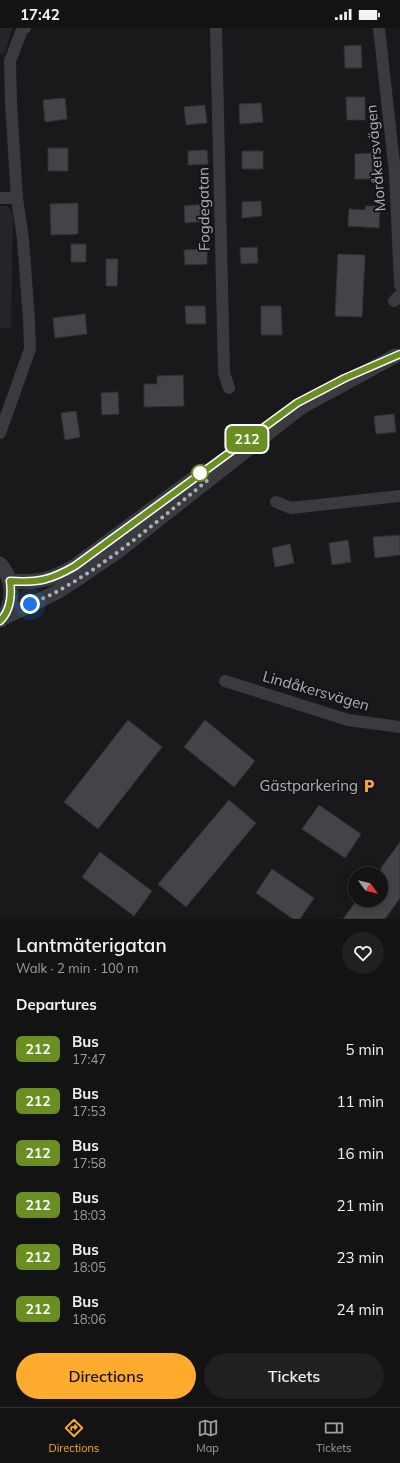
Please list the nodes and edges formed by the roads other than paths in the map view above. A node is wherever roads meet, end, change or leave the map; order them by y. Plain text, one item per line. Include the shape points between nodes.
1 (216, 28) edge
2 (380, 28) edge
3 (24, 29) edge
4 (398, 173) edge
5 (0, 198) edge
6 (17, 198) junction
7 (400, 285) edge
8 (397, 355) edge
9 (229, 388) dead end
10 (0, 433) edge
11 (400, 496) edge
12 (276, 502) dead end
13 (0, 564) edge
14 (10, 581) junction
15 (2, 620) edge
16 (225, 681) dead end
17 (400, 727) edge

1 - 9 street, Fogdegatan via 224,373
2 - 4 street, Moråkersvägen
3 - 6 street via 10,61
4 - 7 street, Moråkersvägen
5 - 6 street
6 - 10 street via 30,349
8 - 14 street via 297,403 70,569 41,582
8 - 15 street via 301,407 118,551 57,592
11 - 12 street via 291,508
13 - 14 street
14 - 15 street via 12,595
16 - 17 street, Lindåkersvägen via 348,720

